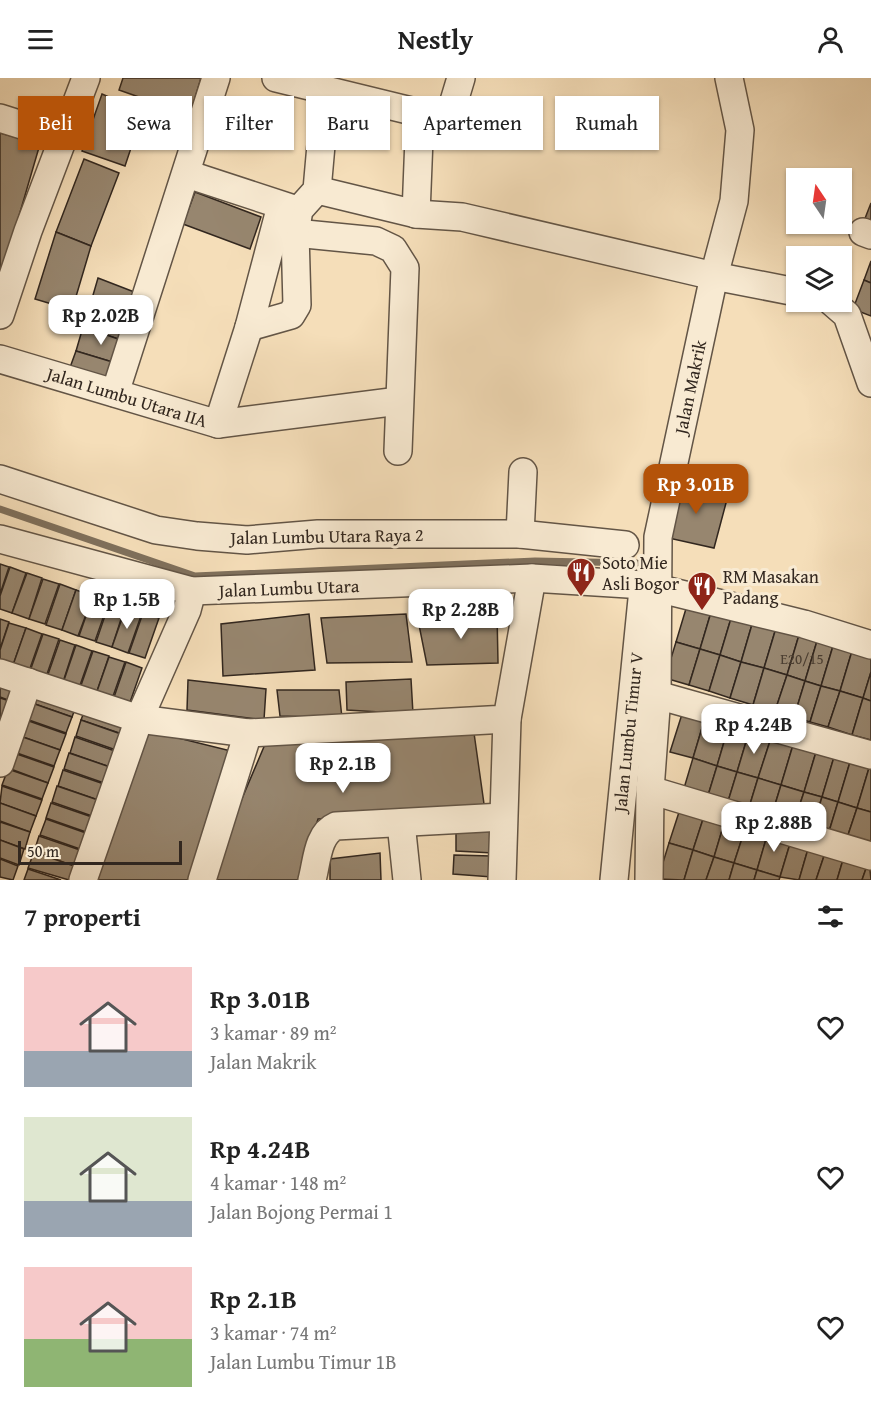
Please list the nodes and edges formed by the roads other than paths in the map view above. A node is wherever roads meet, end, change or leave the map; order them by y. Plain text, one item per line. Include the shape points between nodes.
1 (86, 78) edge
2 (216, 78) edge
3 (276, 78) edge
4 (461, 78) edge
5 (729, 78) edge
6 (330, 84) edge
7 (79, 96) edge
8 (456, 96) edge
9 (402, 107) edge
10 (0, 118) edge
11 (18, 124) edge
12 (59, 150) edge
13 (321, 150) edge
14 (419, 150) edge
15 (187, 174) junction
16 (317, 190) junction
17 (416, 214) junction
18 (292, 217) junction
19 (714, 276) junction
20 (786, 290) edge
21 (844, 312) edge
22 (0, 315) edge
23 (249, 327) junction
24 (863, 338) edge
25 (0, 359) edge
26 (871, 383) edge
27 (115, 393) junction
28 (399, 401) junction
29 (218, 424) junction
30 (398, 451) dead end
31 (523, 472) dead end
32 (0, 479) edge
33 (520, 534) junction
34 (0, 539) edge
35 (625, 545) dead end
36 (532, 578) junction
37 (651, 585) junction
38 (192, 591) junction
39 (871, 645) edge
40 (0, 673) edge
41 (28, 682) junction
42 (669, 697) junction
43 (139, 719) junction
44 (507, 719) junction
45 (248, 733) junction
46 (871, 755) edge
47 (0, 762) edge
48 (650, 790) junction
49 (503, 817) junction
50 (401, 823) junction
51 (871, 856) edge
52 (83, 880) edge
53 (202, 880) edge
54 (312, 880) edge
55 (407, 880) edge
56 (502, 880) edge
57 (614, 880) edge
58 (649, 880) edge

1 - 7 street
2 - 15 street
3 - 6 street
4 - 8 street
5 - 19 street, Jalan Makrik via 740,130 739,157 734,201
6 - 9 street
10 - 11 street
12 - 22 street
13 - 16 street
14 - 17 street
15 - 18 street
15 - 27 street
16 - 17 street
16 - 18 street
17 - 19 street via 462,217
18 - 23 street
18 - 23 street via 297,305 291,315
18 - 28 street via 376,241 393,249 405,268
19 - 20 street
19 - 37 street, Jalan Makrik
21 - 24 street
23 - 29 street
24 - 26 street
25 - 27 street, Jalan Lumbu Utara IIA
27 - 29 street, Jalan Lumbu Utara IIA
28 - 29 street, Jalan Lumbu Utara IIA
28 - 30 street
31 - 33 street
32 - 33 street, Jalan Lumbu Utara Raya 2 via 156,530 196,536 247,540 318,534
33 - 35 street, Jalan Lumbu Utara Raya 2
34 - 38 street, Jalan Lumbu Utara
36 - 37 street, Jalan Lumbu Utara
36 - 38 street, Jalan Lumbu Utara
36 - 44 street
37 - 39 street, Jalan Lumbu Utara
37 - 42 street, Jalan Makrik
37 - 57 street, Jalan Lumbu Timur V
38 - 43 street
40 - 41 street
41 - 43 street
41 - 47 street
42 - 46 street
42 - 48 street, Jalan Makrik
43 - 45 street
43 - 52 street
44 - 45 street
44 - 49 street
45 - 53 street
48 - 51 street
48 - 58 street, Jalan Makrik
49 - 50 street
49 - 56 street
50 - 54 street via 327,829
50 - 55 street

